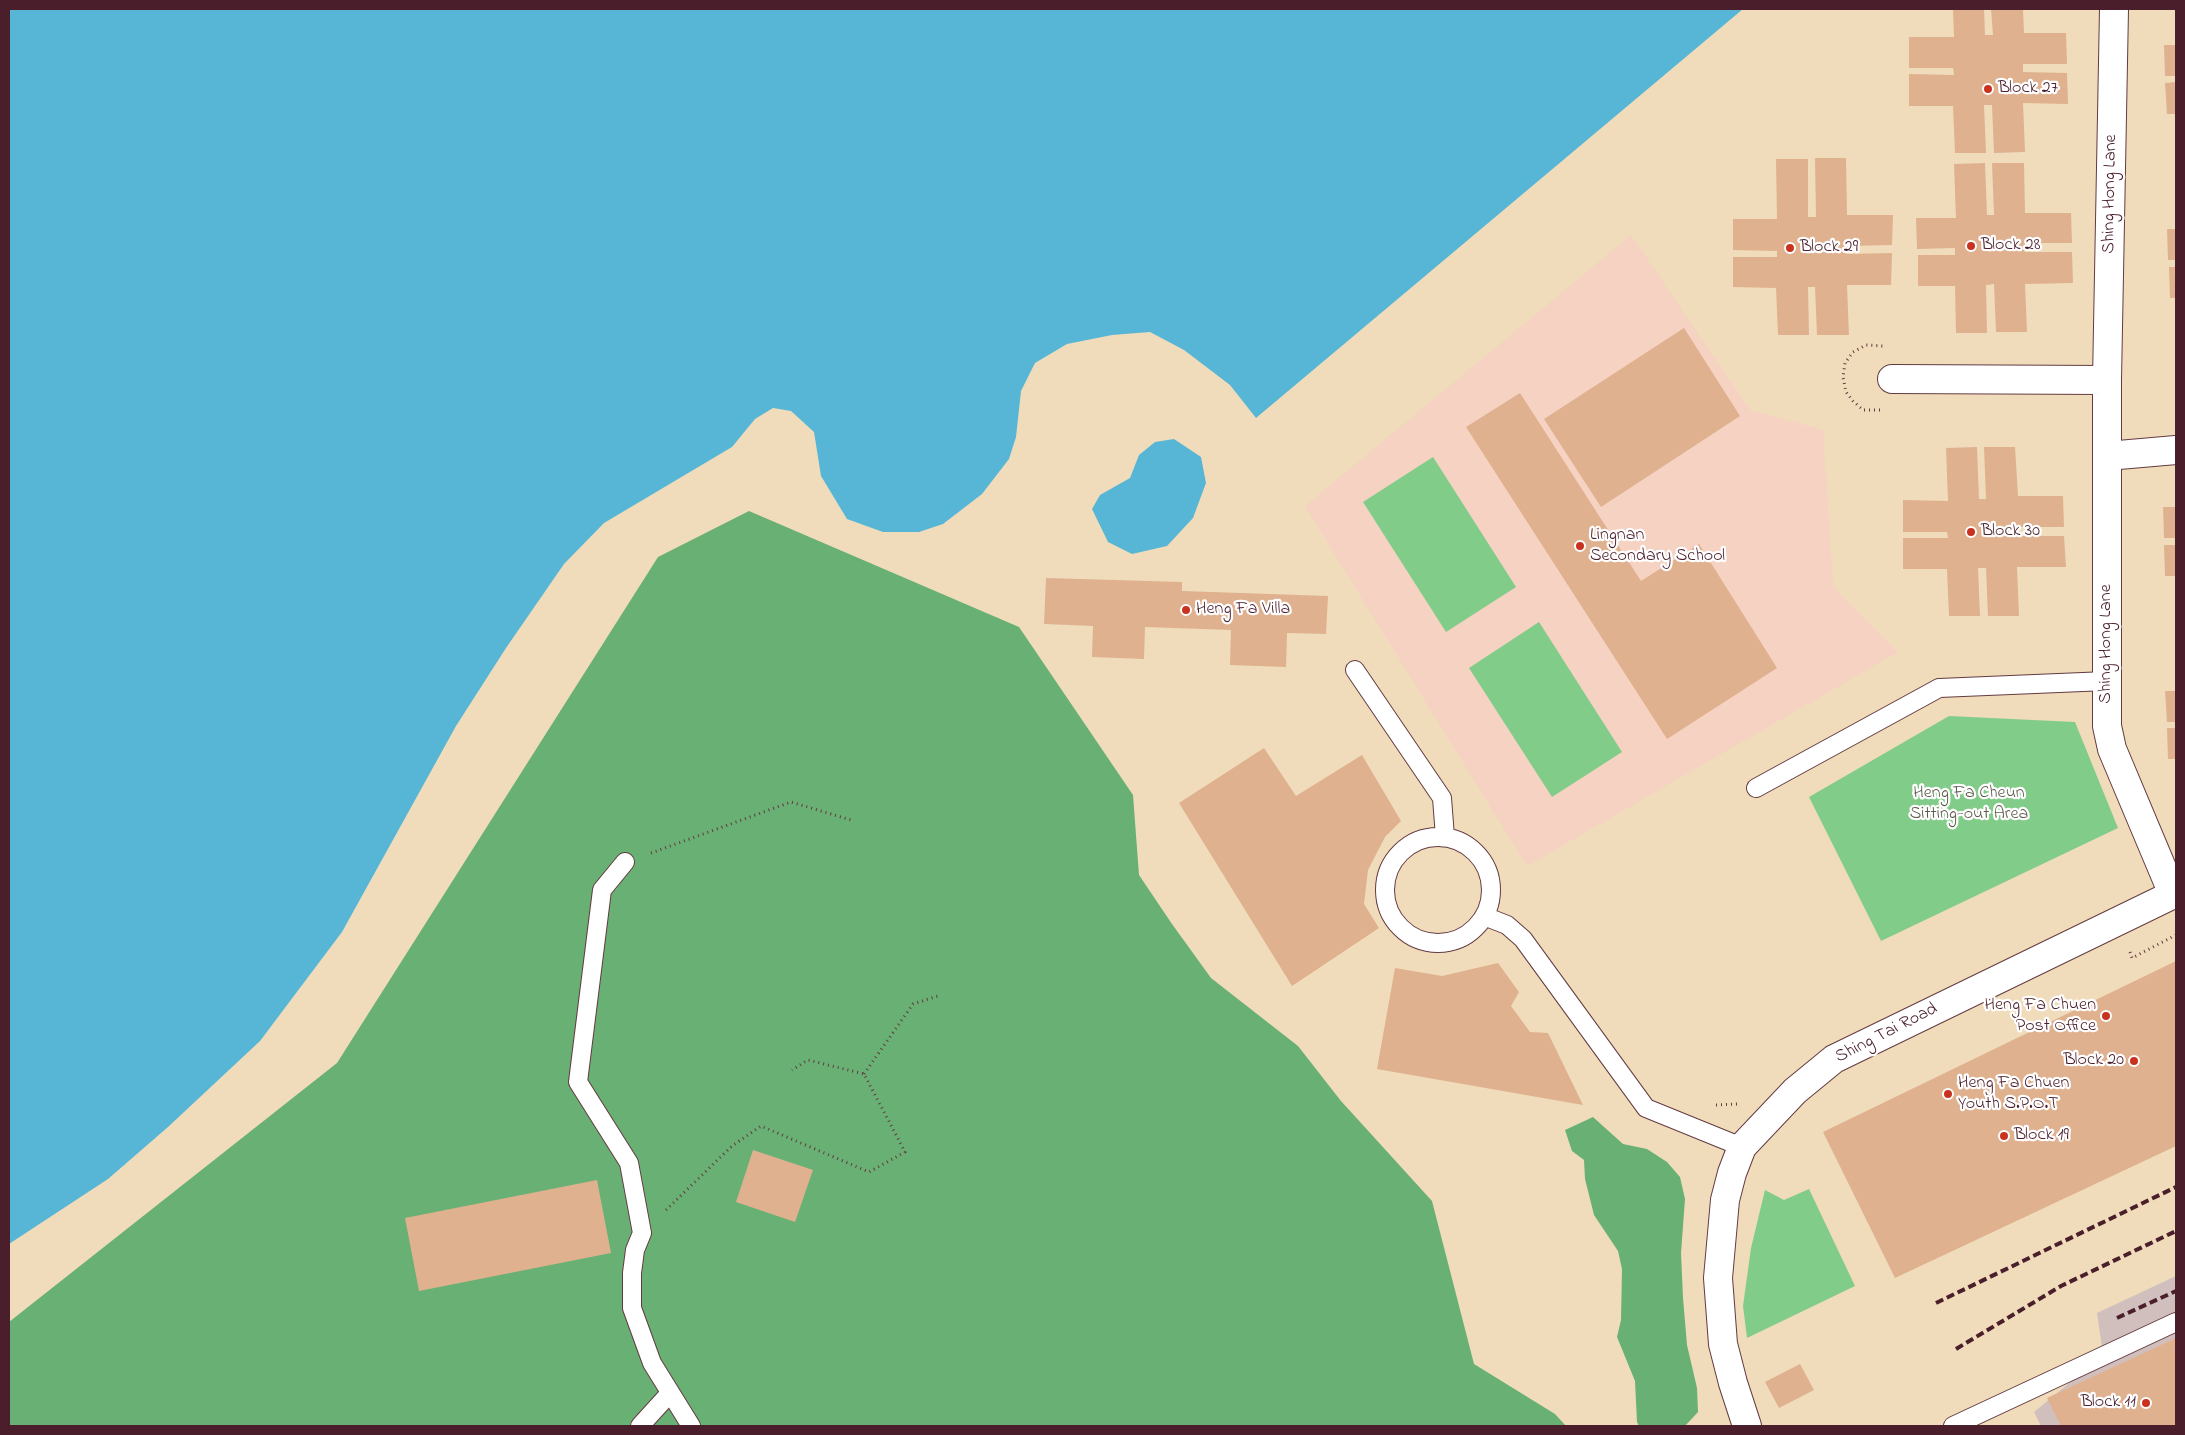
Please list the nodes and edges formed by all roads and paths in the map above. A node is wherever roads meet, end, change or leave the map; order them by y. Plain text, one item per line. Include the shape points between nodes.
1 (2114, 9) edge
2 (1892, 379) dead end
3 (2107, 380) junction
4 (2176, 450) edge
5 (2107, 456) junction
6 (1355, 670) dead end
7 (2107, 681) junction
8 (1756, 788) dead end
9 (851, 820) dead end
10 (1445, 837) junction
11 (624, 862) joint
12 (2175, 893) edge
13 (1484, 916) junction
14 (2176, 935) edge
15 (2132, 958) dead end
16 (941, 995) dead end
17 (792, 1070) dead end
18 (864, 1074) junction
19 (1745, 1101) dead end
20 (1714, 1105) dead end
21 (1742, 1147) junction
22 (642, 1233) junction
23 (2176, 1322) edge
24 (670, 1393) junction
25 (640, 1426) edge
26 (691, 1426) edge
27 (1747, 1426) edge
28 (1953, 1426) edge

1 - 3 street, Shing Hong Lane
2 - 3 street
3 - 5 street, Shing Hong Lane
4 - 5 street
5 - 7 street, Shing Hong Lane
6 - 10 lane via 1442,798
7 - 8 lane via 1939,688
7 - 12 street, Shing Hong Lane via 2107,726 2112,749
9 - 11 path via 791,802
10 - 13 lane via 1462,842 1476,852 1486,866 1491,883 1490,900
10 - 13 lane via 1427,837 1397,855 1388,870 1384,888 1387,905 1395,921 1407,933 1423,941 1441,943 1458,939 1473,930
11 - 22 lane via 602,890 578,1082 629,1163
12 - 21 street, Shing Tai Road via 1834,1059 1795,1092
13 - 21 lane via 1507,925 1523,939 1646,1108
14 - 15 path
16 - 18 path via 913,1004
17 - 18 path via 808,1060
18 - 22 path via 905,1152 869,1172 761,1126 732,1146
19 - 20 path
21 - 27 street, Shing Tai Road via 1725,1200 1718,1278 1724,1344
22 - 24 lane via 635,1250 632,1308 652,1363
23 - 28 lane
24 - 25 lane
24 - 26 lane

